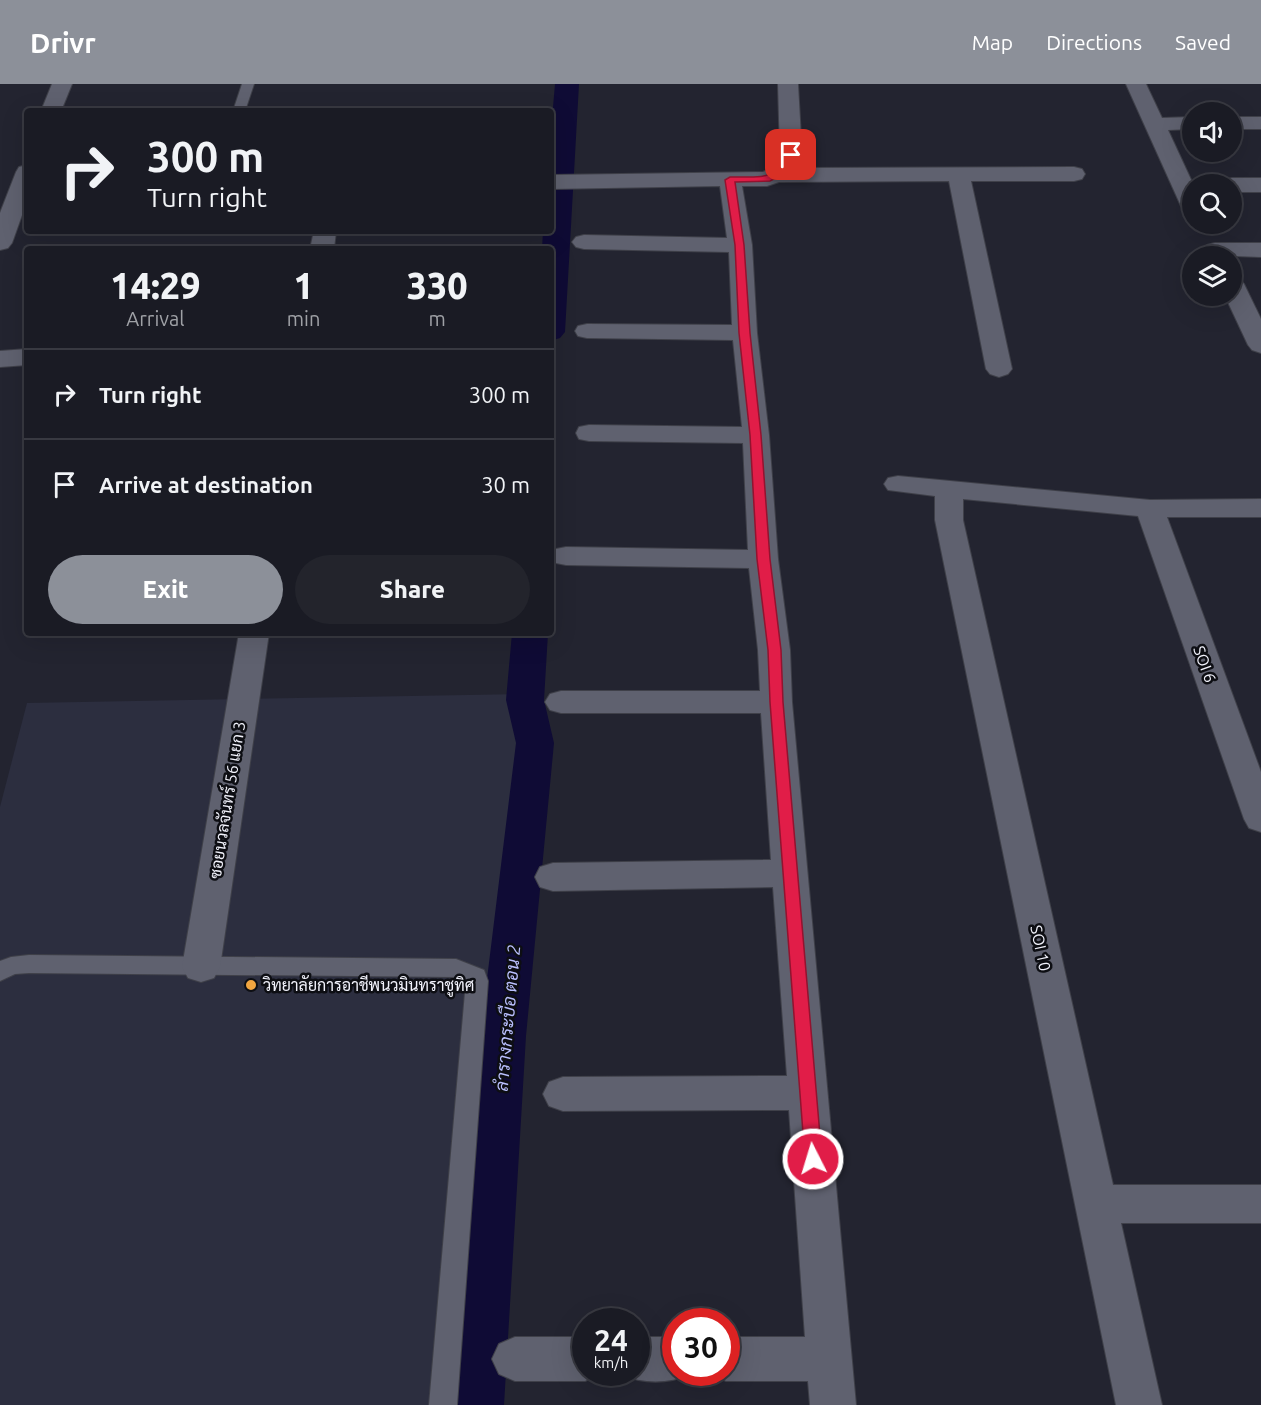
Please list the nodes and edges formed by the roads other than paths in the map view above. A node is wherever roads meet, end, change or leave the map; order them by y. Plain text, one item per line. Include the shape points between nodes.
1 (62, 84) edge
2 (248, 84) edge
3 (788, 84) edge
4 (1136, 84) edge
5 (52, 108) edge
6 (240, 108) edge
7 (1182, 123) edge
8 (1242, 123) edge
9 (1261, 123) edge
10 (1154, 124) junction
11 (959, 174) junction
12 (1074, 174) dead end
13 (1186, 174) edge
14 (775, 175) junction
15 (730, 180) junction
16 (24, 181) edge
17 (558, 182) edge
18 (1242, 185) edge
19 (1261, 185) edge
20 (13, 213) edge
21 (584, 242) dead end
22 (0, 243) edge
23 (740, 245) junction
24 (1242, 248) edge
25 (1261, 250) edge
26 (1242, 302) edge
27 (1258, 331) edge
28 (587, 332) dead end
29 (745, 333) junction
30 (24, 357) edge
31 (0, 359) edge
32 (999, 369) dead end
33 (589, 433) dead end
34 (756, 435) junction
35 (898, 484) dead end
36 (949, 490) junction
37 (1261, 508) edge
38 (1150, 509) junction
39 (566, 556) dead end
40 (764, 559) junction
41 (254, 636) edge
42 (561, 702) dead end
43 (776, 702) junction
44 (1261, 819) edge
45 (790, 873) junction
46 (553, 877) dead end
47 (201, 967) junction
48 (0, 972) edge
49 (808, 1093) junction
50 (562, 1094) dead end
51 (1096, 1204) junction
52 (1261, 1204) edge
53 (514, 1359) dead end
54 (572, 1359) edge
55 (740, 1359) edge
56 (829, 1359) junction
57 (443, 1405) edge
58 (833, 1405) edge
59 (1139, 1405) edge

1 - 5 street
2 - 6 lane
3 - 14 street via 791,155 783,171
4 - 10 street
7 - 10 street
8 - 9 street
10 - 13 street
11 - 12 street
11 - 14 street
11 - 32 street
14 - 15 street via 767,179
15 - 17 street
15 - 23 street
16 - 20 street
18 - 19 street
20 - 22 street
21 - 23 street
23 - 29 street
24 - 25 street
26 - 27 street
28 - 29 street
29 - 34 street
30 - 31 street
33 - 34 street
34 - 40 street
35 - 36 street
36 - 38 street
36 - 51 street, SOI 10 via 949,520
37 - 38 street
38 - 44 street, SOI 6
39 - 40 street
40 - 43 street
41 - 47 street, ซอยนวลจันทร์ 56 แยก 3
42 - 43 street
43 - 45 street
45 - 46 street
45 - 49 street
47 - 48 lane via 29,964
47 - 57 lane via 456,968 476,976
49 - 50 street
49 - 56 street
51 - 52 street
51 - 59 street, SOI 10
53 - 54 street
55 - 56 street
56 - 58 street

